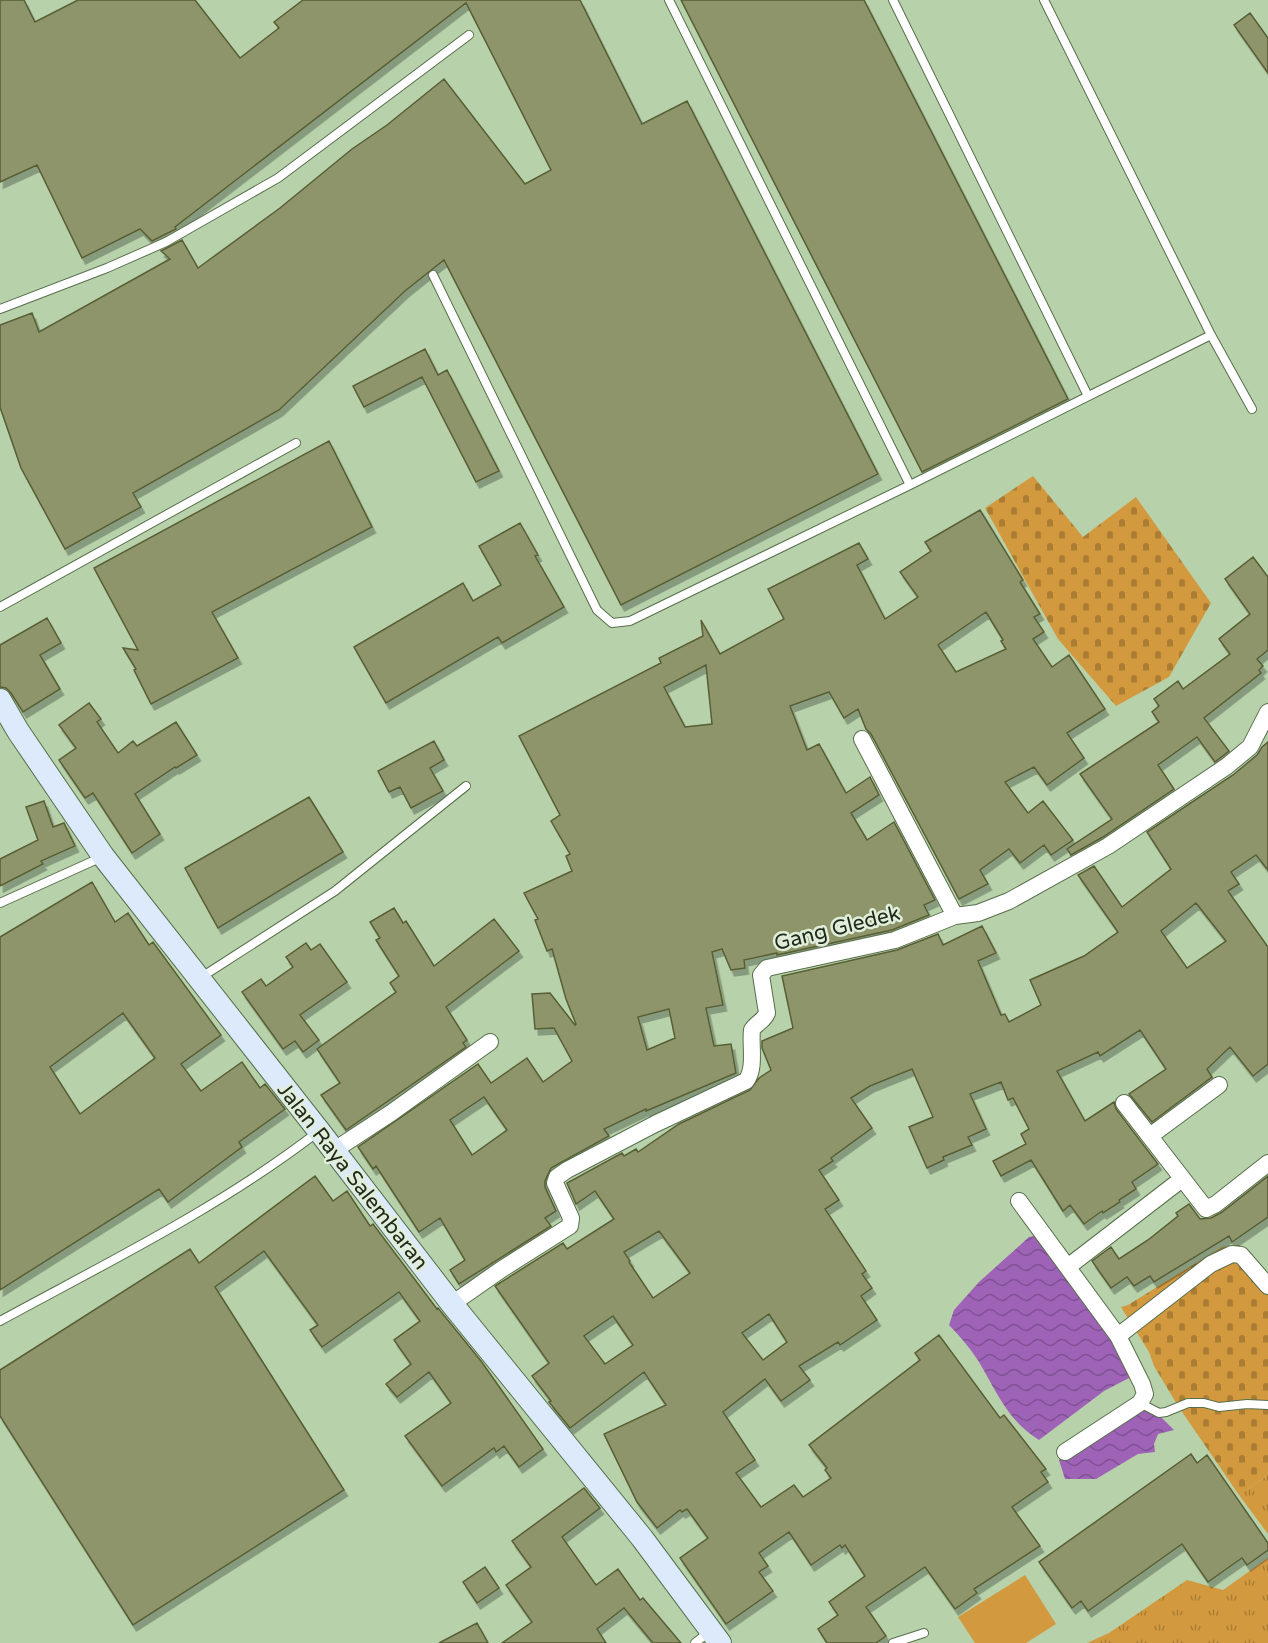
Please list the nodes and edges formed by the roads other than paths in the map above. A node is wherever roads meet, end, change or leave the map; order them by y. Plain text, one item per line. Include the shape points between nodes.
1 (669, 0) edge
2 (893, 0) edge
3 (1044, 0) edge
4 (469, 35) dead end
5 (433, 275) dead end
6 (0, 309) edge
7 (1211, 335) junction
8 (1088, 396) junction
9 (1252, 409) dead end
10 (296, 443) dead end
11 (910, 485) junction
12 (0, 607) edge
13 (0, 700) edge
14 (1268, 712) edge
15 (862, 739) dead end
16 (466, 786) dead end
17 (103, 856) junction
18 (0, 903) edge
19 (955, 916) junction
20 (199, 979) junction
21 (490, 1042) dead end
22 (1220, 1085) dead end
23 (1124, 1102) dead end
24 (319, 1131) junction
25 (1150, 1136) junction
26 (333, 1150) junction
27 (1268, 1164) edge
28 (1182, 1179) junction
29 (1019, 1201) dead end
30 (1069, 1266) junction
31 (1268, 1286) edge
32 (452, 1304) junction
33 (0, 1321) edge
34 (1118, 1336) junction
35 (1140, 1403) junction
36 (1268, 1405) edge
37 (1065, 1452) dead end
38 (924, 1633) dead end
39 (709, 1639) edge
40 (894, 1643) edge

1 - 11 lane
2 - 8 lane
3 - 7 lane
4 - 6 lane via 278,178 166,242
5 - 11 lane via 597,610 612,623 630,621
7 - 8 lane
7 - 9 lane
8 - 11 lane
10 - 12 lane
13 - 17 main road, Jalan Raya Salembaran
14 - 19 street, Gang Gledek via 1250,747 1108,846 1009,901 978,913
15 - 19 street
16 - 20 lane via 334,891
17 - 18 lane
17 - 20 main road, Jalan Raya Salembaran
19 - 32 street, Gang Gledek via 895,940 765,970 761,975 767,1013 752,1030 746,1081 557,1177 555,1183 571,1218 570,1226
20 - 24 main road, Jalan Raya Salembaran
21 - 26 street
22 - 25 street
23 - 25 street
24 - 26 main road, Jalan Raya Salembaran
24 - 33 lane via 166,1231
25 - 28 street
26 - 32 main road, Jalan Raya Salembaran
27 - 28 street via 1206,1209
28 - 30 street
29 - 30 street
30 - 34 street
31 - 34 street via 1241,1255 1232,1254 1211,1264
32 - 39 main road, Jalan Raya Salembaran via 642,1538
34 - 35 street via 1142,1384 1145,1394
35 - 36 lane via 1160,1413 1188,1403 1219,1407
35 - 37 street
38 - 40 lane

